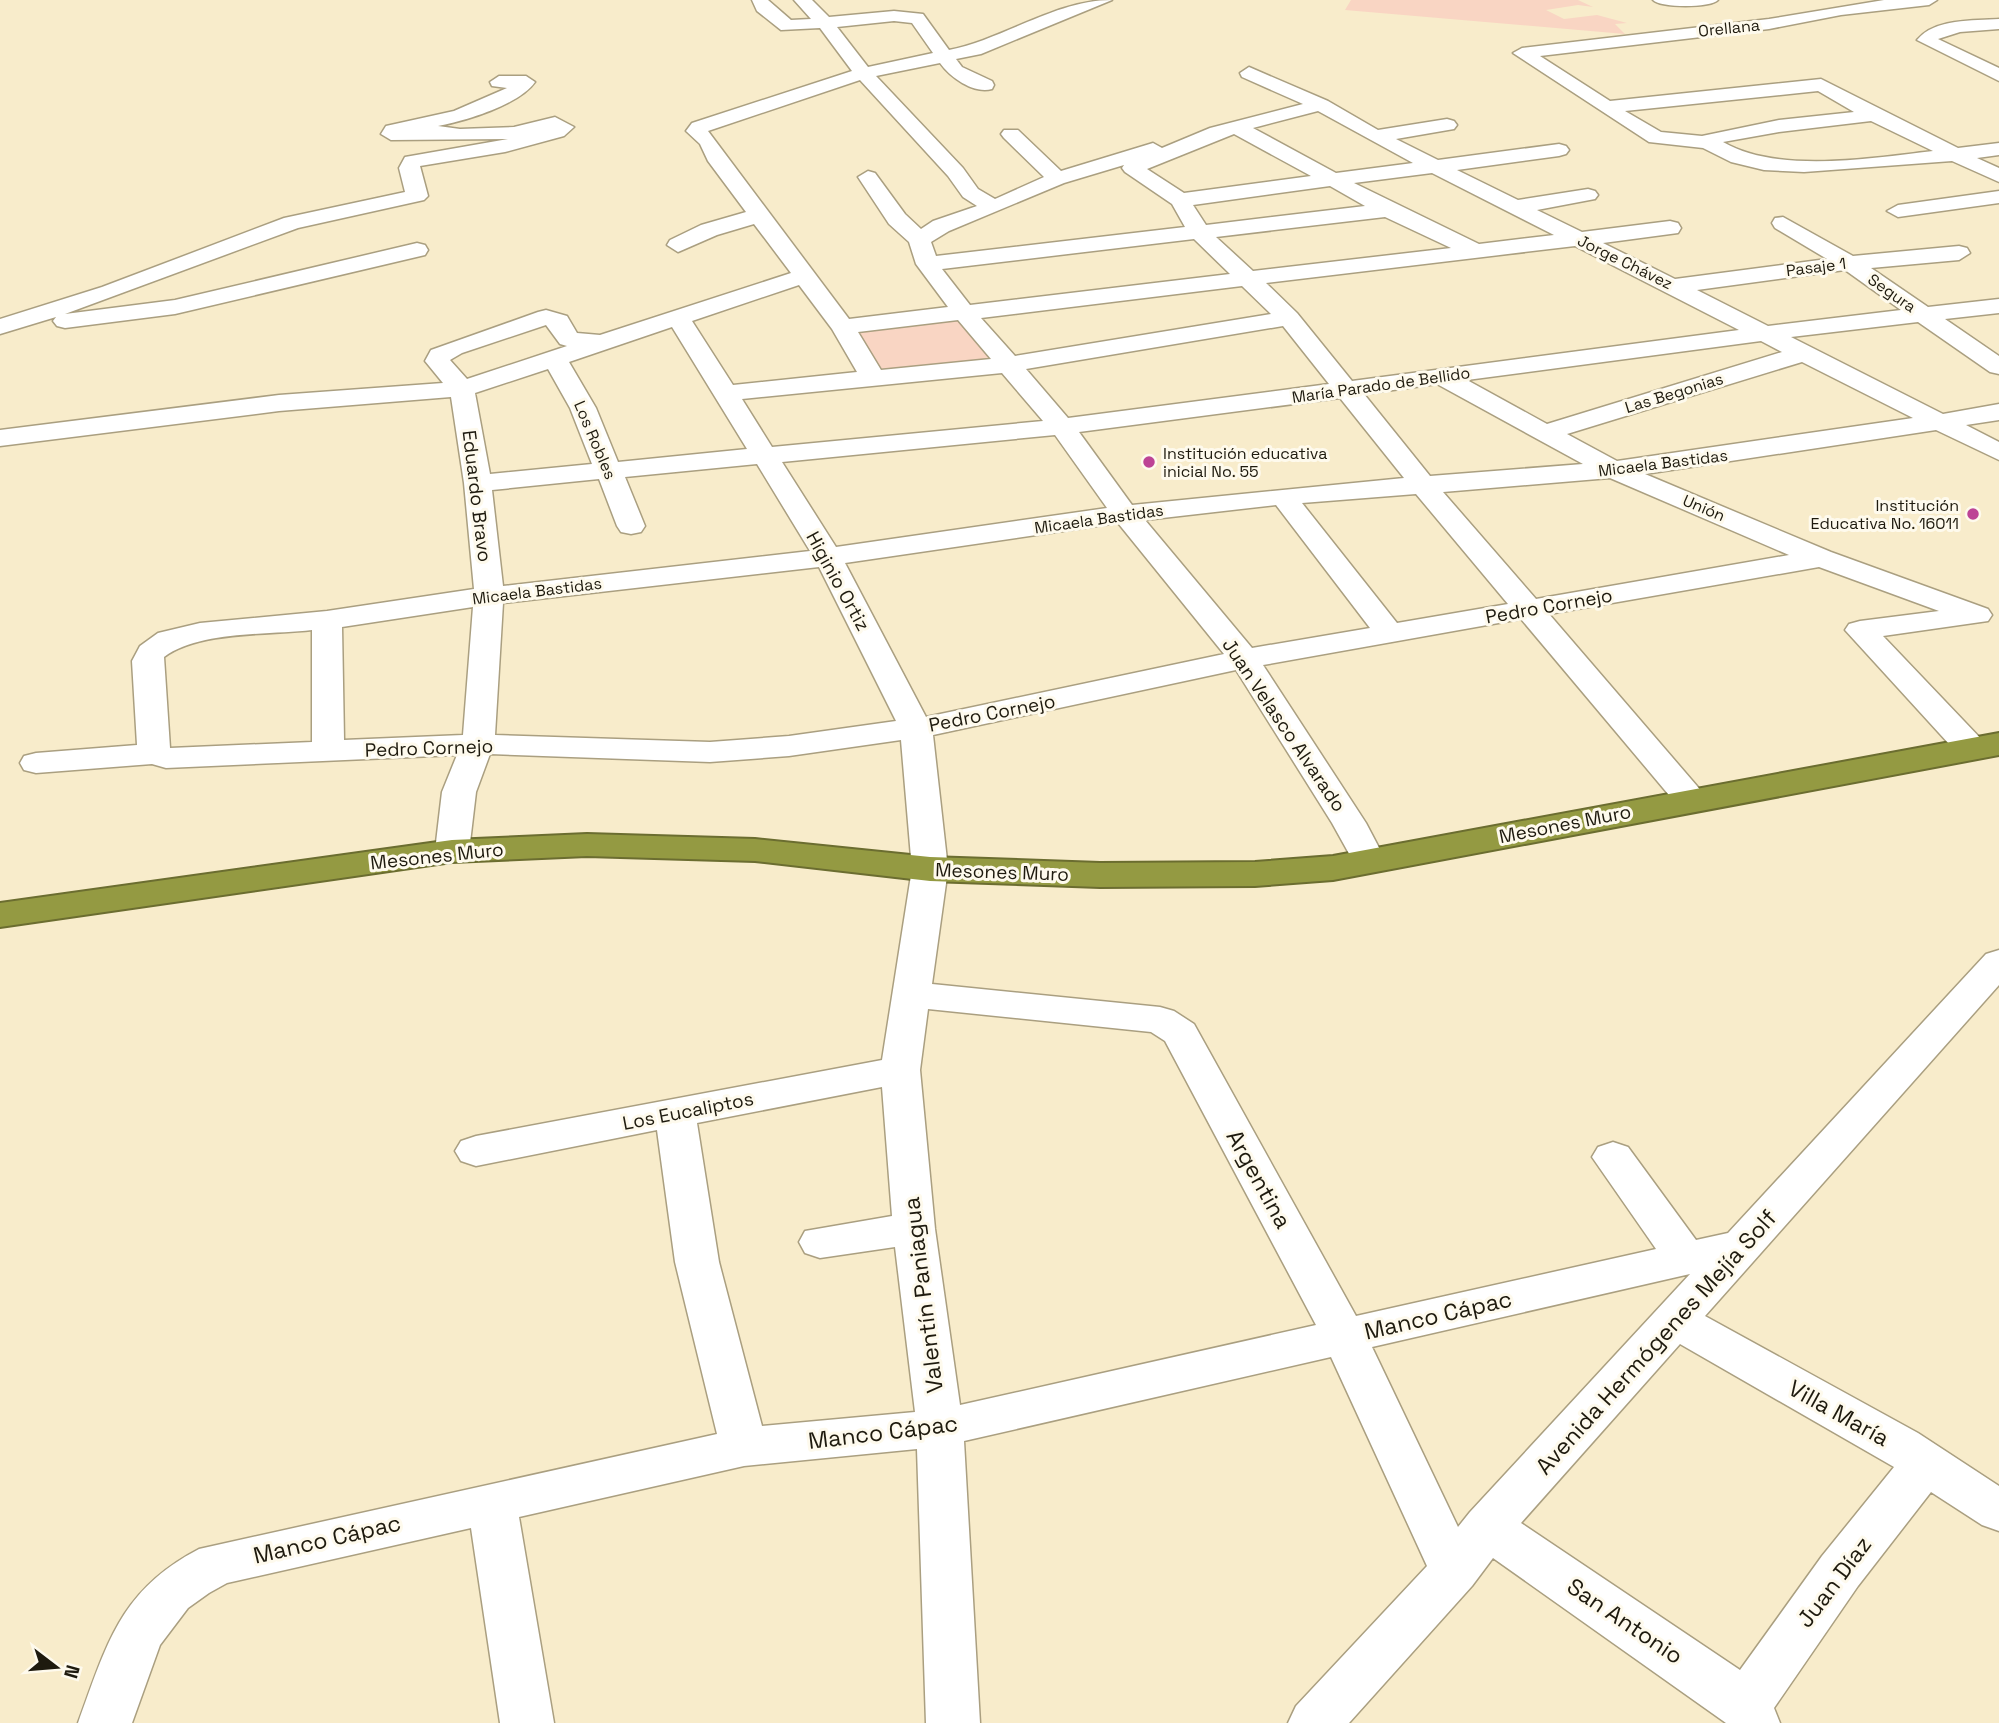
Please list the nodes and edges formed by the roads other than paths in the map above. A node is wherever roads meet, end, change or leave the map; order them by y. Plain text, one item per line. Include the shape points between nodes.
1 (761, 0) edge
2 (802, 0) edge
3 (1104, 0) edge
4 (1661, 0) edge
5 (1710, 0) edge
6 (1821, 0) edge
7 (1929, 0) edge
8 (1841, 10) junction
9 (825, 23) junction
10 (1999, 24) edge
11 (945, 56) junction
12 (1996, 71) edge
13 (863, 73) junction
14 (1249, 73) dead end
15 (499, 82) dead end
16 (985, 85) dead end
17 (1321, 105) junction
18 (1606, 107) junction
19 (1874, 115) junction
20 (1447, 125) dead end
21 (1226, 129) junction
22 (1011, 134) dead end
23 (1375, 136) junction
24 (1708, 142) junction
25 (1999, 149) edge
26 (1559, 150) dead end
27 (1951, 153) junction
28 (1435, 165) junction
29 (1999, 176) edge
30 (868, 177) dead end
31 (1333, 178) junction
32 (1057, 179) junction
33 (1588, 195) dead end
34 (1999, 197) edge
35 (1180, 200) junction
36 (994, 207) junction
37 (1516, 207) junction
38 (1388, 210) junction
39 (1898, 211) dead end
40 (760, 215) junction
41 (1783, 223) dead end
42 (1670, 228) dead end
43 (1199, 232) junction
44 (1578, 239) junction
45 (919, 240) junction
46 (678, 245) dead end
47 (417, 250) dead end
48 (1476, 251) junction
49 (1959, 253) dead end
50 (1849, 263) junction
51 (927, 264) junction
52 (803, 276) junction
53 (1250, 278) junction
54 (1674, 286) junction
55 (1999, 306) edge
56 (965, 314) junction
57 (1925, 315) junction
58 (678, 317) junction
59 (1289, 318) junction
60 (3, 326) edge
61 (843, 327) junction
62 (1767, 334) junction
63 (598, 342) junction
64 (1804, 353) junction
65 (554, 357) junction
66 (1007, 365) junction
67 (1999, 366) edge
68 (1442, 377) junction
69 (874, 380) junction
70 (462, 389) junction
71 (1345, 390) junction
72 (723, 393) junction
73 (1999, 412) edge
74 (1940, 422) junction
75 (1062, 427) junction
76 (1544, 433) junction
77 (0, 438) edge
78 (1999, 452) edge
79 (762, 455) junction
80 (607, 469) junction
81 (1613, 470) junction
82 (478, 483) junction
83 (1423, 485) junction
84 (1283, 496) junction
85 (1125, 514) junction
86 (631, 526) dead end
87 (828, 557) junction
88 (1821, 558) junction
89 (489, 597) junction
90 (1531, 610) junction
91 (1988, 613) edge
92 (327, 620) junction
93 (1390, 634) junction
94 (1244, 659) junction
95 (916, 728) junction
96 (478, 744) junction
97 (1985, 746) edge
98 (328, 751) junction
99 (153, 754) junction
100 (36, 763) dead end
101 (1691, 800) junction
102 (452, 850) junction
103 (1369, 861) junction
104 (930, 869) junction
105 (0, 915) edge
106 (1999, 962) edge
107 (914, 995) junction
108 (901, 1070) junction
109 (675, 1113) junction
110 (476, 1151) dead end
111 (1613, 1157) dead end
112 (914, 1229) junction
113 (820, 1242) dead end
114 (1746, 1245) junction
115 (1685, 1258) junction
116 (1676, 1321) junction
117 (1345, 1337) junction
118 (940, 1429) junction
119 (744, 1447) junction
120 (1926, 1463) junction
121 (492, 1503) junction
122 (1999, 1511) edge
123 (1487, 1527) junction
124 (1454, 1571) junction
125 (1749, 1714) edge
126 (104, 1723) edge
127 (527, 1723) edge
128 (953, 1723) edge
129 (1315, 1723) edge

1 - 9 street via 763,7 787,26
2 - 9 street
3 - 11 street via 1009,39
4 - 5 street
6 - 8 street
7 - 8 street, Orellana
8 - 18 street, Orellana via 1769,24 1522,53
9 - 11 street via 917,18
9 - 13 street
10 - 12 street via 1949,30 1926,40
11 - 13 street
11 - 16 street via 955,71
13 - 36 street via 970,193
13 - 40 street via 696,131
14 - 17 street, Jorge Chávez
15 - 60 street via 526,82 522,88 460,116 391,134 514,133 555,123 564,127 505,146 412,161 409,168 417,196 292,223 121,288
17 - 21 street
17 - 23 street, Jorge Chávez
18 - 19 street via 1811,84 1821,85
18 - 24 street via 1656,138
19 - 24 street via 1779,126
19 - 27 street
20 - 23 street
21 - 31 street
21 - 32 street
21 - 35 street via 1132,168
22 - 32 street
23 - 28 street, Jorge Chávez
24 - 27 street via 1749,160 1807,169
25 - 27 street
26 - 28 street
27 - 29 street
28 - 31 street
28 - 37 street, Jorge Chávez
30 - 45 street via 897,219
31 - 35 street
31 - 38 street
32 - 36 street
33 - 37 street
34 - 39 street
35 - 43 street
36 - 45 street via 941,226
37 - 44 street, Jorge Chávez
38 - 43 street
38 - 48 street
40 - 46 street
40 - 52 street
41 - 50 street, Segura
42 - 44 street
43 - 51 street
43 - 53 street
44 - 48 street
44 - 54 street, Jorge Chávez
45 - 51 street, Juan Velasco Alvarado
47 - 60 street via 138,315
48 - 53 street
49 - 50 street, Pasaje 1
50 - 54 street, Pasaje 1
50 - 57 street, Segura
51 - 56 street, Juan Velasco Alvarado
52 - 58 street
52 - 61 street
53 - 56 street
53 - 59 street
54 - 62 street, Jorge Chávez
55 - 57 street, María Parado de Bellido
56 - 61 street
56 - 66 street, Juan Velasco Alvarado
57 - 62 street, María Parado de Bellido
57 - 67 street, Segura
58 - 63 street
58 - 72 street, Higinio Ortiz
59 - 66 street
59 - 71 street
61 - 69 street
62 - 64 street, Jorge Chávez
62 - 68 street, María Parado de Bellido
63 - 65 street
63 - 70 street via 568,340 559,321 546,317 453,348 437,360
64 - 74 street, Jorge Chávez
64 - 76 street, Las Begonias
65 - 70 street
65 - 80 street, Los Robles via 583,408
66 - 69 street
66 - 75 street, Juan Velasco Alvarado
68 - 71 street, María Parado de Bellido
68 - 76 street, Unión
69 - 72 street
70 - 77 street via 279,403
70 - 82 street, Eduardo Bravo
71 - 75 street, María Parado de Bellido
71 - 83 street
72 - 79 street, Higinio Ortiz
73 - 74 street, Micaela Bastidas
74 - 78 street, Jorge Chávez
74 - 81 street, Micaela Bastidas
75 - 79 street, María Parado de Bellido
75 - 85 street, Juan Velasco Alvarado
76 - 81 street, Unión
79 - 80 street, María Parado de Bellido
79 - 87 street, Higinio Ortiz
80 - 82 street, María Parado de Bellido
80 - 86 street, Los Robles
81 - 83 street, Micaela Bastidas
81 - 88 street, Unión
82 - 89 street, Eduardo Bravo
83 - 84 street, Micaela Bastidas
83 - 90 street
84 - 85 street, Micaela Bastidas
84 - 93 street
85 - 87 street, Micaela Bastidas
85 - 94 street, Juan Velasco Alvarado
87 - 89 street, Micaela Bastidas
87 - 95 street, Higinio Ortiz
88 - 90 street, Pedro Cornejo
88 - 91 street, Unión
89 - 92 street, Micaela Bastidas
89 - 96 street, Eduardo Bravo
90 - 93 street, Pedro Cornejo
90 - 101 street
91 - 97 street via 1860,630
92 - 98 street
92 - 99 street, Micaela Bastidas via 200,632 169,639 151,652 147,662
93 - 94 street, Pedro Cornejo
94 - 95 street, Pedro Cornejo
94 - 103 street, Juan Velasco Alvarado via 1349,822
95 - 96 street, Pedro Cornejo via 789,747 710,752
95 - 104 street, Higinio Ortiz
96 - 98 street, Pedro Cornejo
96 - 102 street, Eduardo Bravo via 459,792
97 - 101 highway, Mesones Muro
98 - 99 street, Pedro Cornejo via 166,758
99 - 100 street, Pedro Cornejo
101 - 103 highway, Mesones Muro
102 - 104 highway, Mesones Muro via 660,846 755,850
102 - 105 highway, Mesones Muro
103 - 104 highway, Mesones Muro via 1307,870 1196,876
104 - 107 street, Valentín Paniagua
106 - 114 street, Avenida Hermógenes Mejía Solf
107 - 108 street, Valentín Paniagua
107 - 117 street, Argentina via 1150,1018 1180,1033
108 - 109 street, Los Eucaliptos
108 - 112 street, Valentín Paniagua
109 - 110 street, Los Eucaliptos
109 - 119 street via 697,1262
111 - 115 street
112 - 113 street
112 - 118 street, Valentín Paniagua
114 - 115 street, Manco Cápac
114 - 116 street, Avenida Hermógenes Mejía Solf
115 - 117 street, Manco Cápac
116 - 120 street, Villa María
116 - 123 street, Avenida Hermógenes Mejía Solf
117 - 118 street, Manco Cápac
117 - 124 street, Argentina
118 - 119 street, Manco Cápac
118 - 128 street, Valentín Paniagua
119 - 121 street, Manco Cápac
120 - 122 street, Villa María
120 - 125 street, Juan Díaz via 1840,1571
121 - 126 street, Manco Cápac via 217,1564 187,1577 156,1605 131,1650
121 - 127 street
123 - 124 street, Avenida Hermógenes Mejía Solf
123 - 125 street, San Antonio
124 - 129 street, Avenida Hermógenes Mejía Solf

